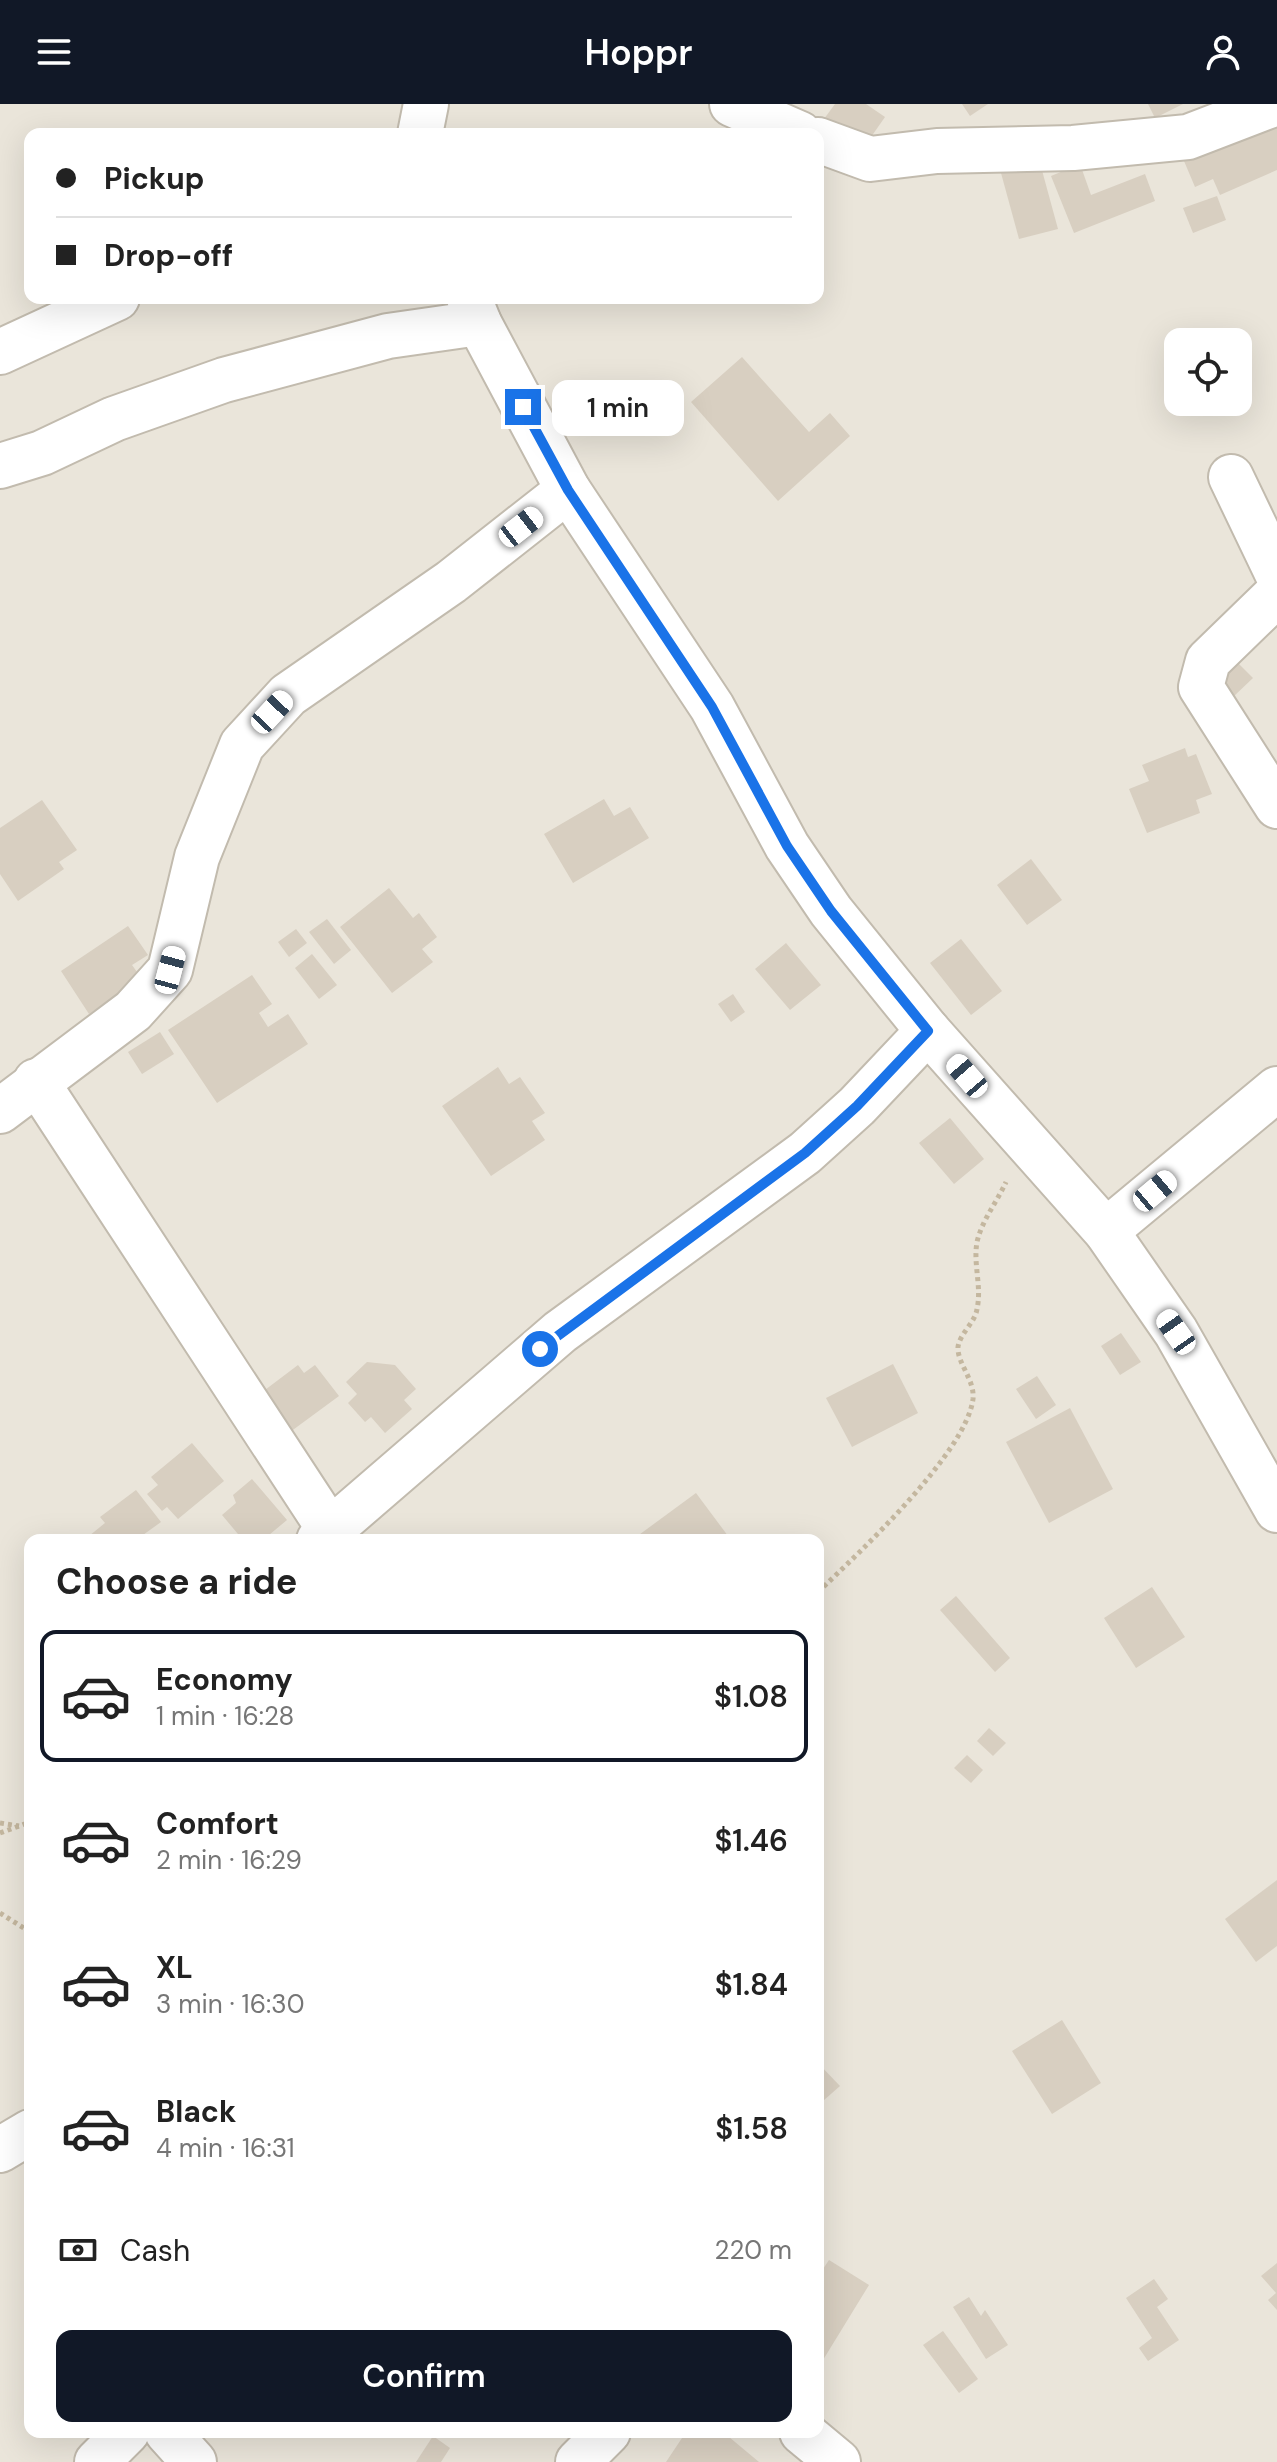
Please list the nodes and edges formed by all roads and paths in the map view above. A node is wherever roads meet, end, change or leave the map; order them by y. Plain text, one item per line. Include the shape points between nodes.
1 (426, 104) edge
2 (732, 104) edge
3 (1274, 104) edge
4 (421, 128) edge
5 (786, 128) edge
6 (824, 142) edge
7 (104, 304) edge
8 (474, 311) edge
9 (0, 352) edge
10 (0, 466) edge
11 (1231, 477) dead end
12 (568, 490) junction
13 (1277, 573) edge
14 (1277, 594) edge
15 (1277, 806) edge
16 (928, 1031) junction
17 (36, 1081) junction
18 (1277, 1089) edge
19 (0, 1111) edge
20 (1024, 1143) junction
21 (1106, 1231) junction
22 (1277, 1510) edge
23 (324, 1534) edge
24 (326, 1534) edge
25 (824, 1586) edge
26 (0, 1823) edge
27 (24, 1825) edge
28 (21, 1827) junction
29 (0, 1833) edge
30 (0, 1913) edge
31 (24, 1928) edge
32 (24, 2136) edge
33 (0, 2150) edge
34 (121, 2438) edge
35 (172, 2438) edge
36 (602, 2438) edge
37 (809, 2438) edge
38 (97, 2462) edge
39 (194, 2462) edge
40 (578, 2462) edge
41 (838, 2462) edge

1 - 4 street
2 - 5 street
3 - 6 street via 1188,137 1073,148 937,151 870,159
7 - 9 street
8 - 10 street via 224,380
8 - 12 street
11 - 13 street
12 - 16 street via 712,707 796,859
12 - 17 street via 451,582 288,695 242,745 197,857 170,970 133,1011
14 - 15 street via 1208,661 1201,687
16 - 20 street
16 - 24 street via 805,1153 560,1332
17 - 19 street
17 - 23 street
18 - 21 street
20 - 21 street
20 - 25 path via 977,1242 977,1312 958,1351 973,1397 966,1425 884,1530
21 - 22 street via 1176,1332
26 - 28 path
27 - 28 path
28 - 29 path
30 - 31 path
32 - 33 street
34 - 38 street
35 - 39 street
36 - 40 street
37 - 41 street

